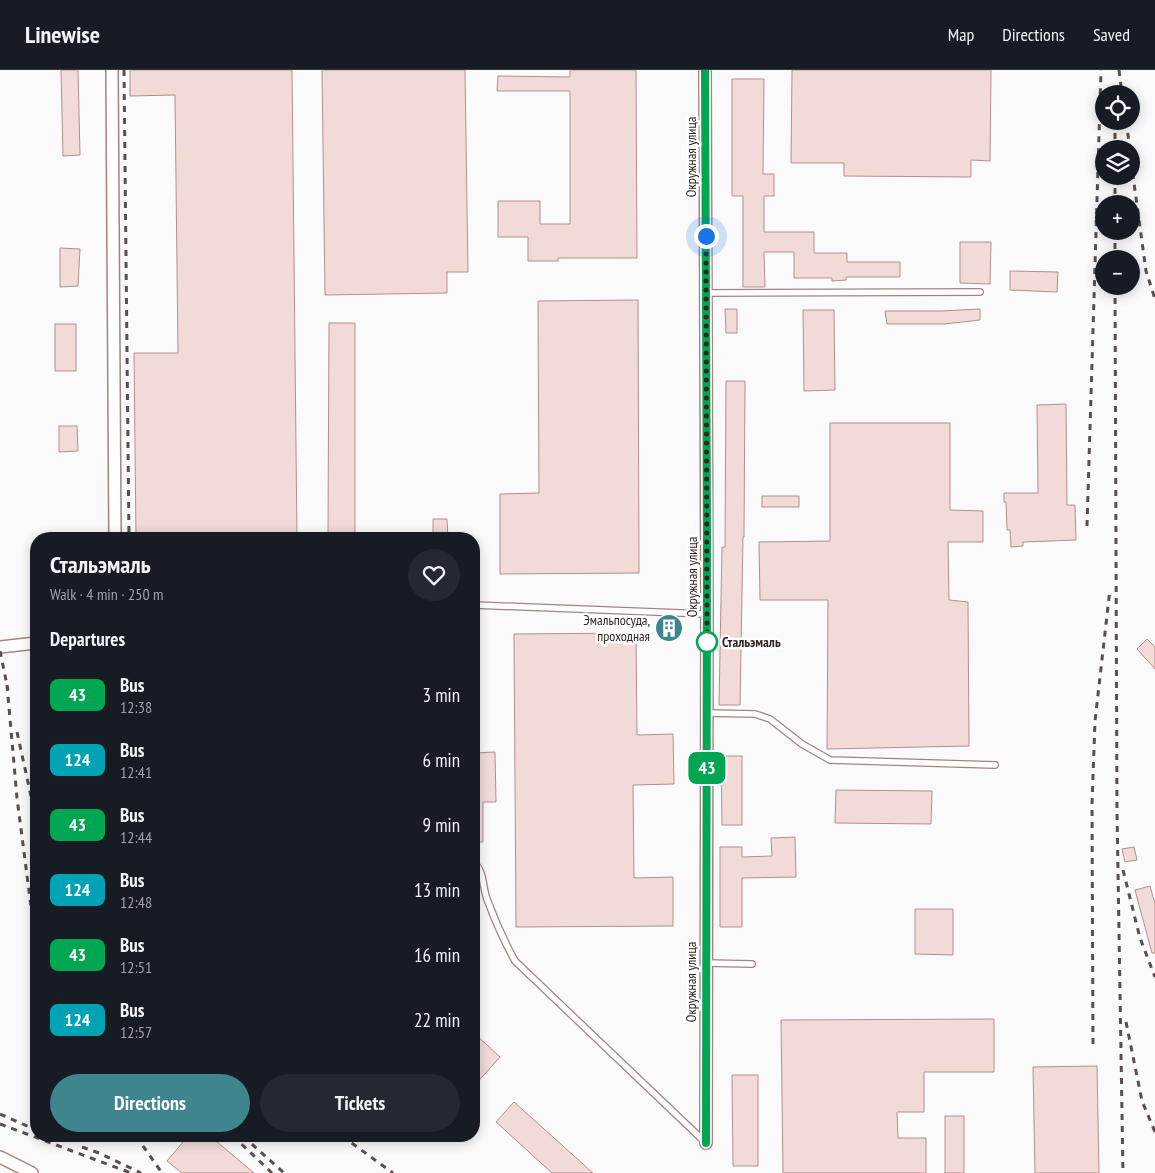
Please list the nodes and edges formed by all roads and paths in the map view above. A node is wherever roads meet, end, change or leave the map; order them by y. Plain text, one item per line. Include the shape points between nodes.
1 (112, 70) edge
2 (705, 70) edge
3 (980, 292) dead end
4 (706, 293) junction
5 (115, 532) edge
6 (480, 605) edge
7 (707, 614) junction
8 (30, 644) edge
9 (0, 647) edge
10 (707, 713) junction
11 (995, 765) dead end
12 (480, 873) edge
13 (706, 963) junction
14 (752, 964) dead end
15 (706, 1143) joint
16 (0, 1157) edge
17 (32, 1173) edge

1 - 5 street
2 - 4 street, Окружная улица
3 - 4 lane
4 - 7 street, Окружная улица
6 - 7 lane
7 - 10 street, Окружная улица
8 - 9 street
10 - 11 lane via 755,714 770,719 802,744 830,760
10 - 13 street, Окружная улица
12 - 15 lane via 503,939 515,961
13 - 14 lane
13 - 15 street, Окружная улица
16 - 17 street

